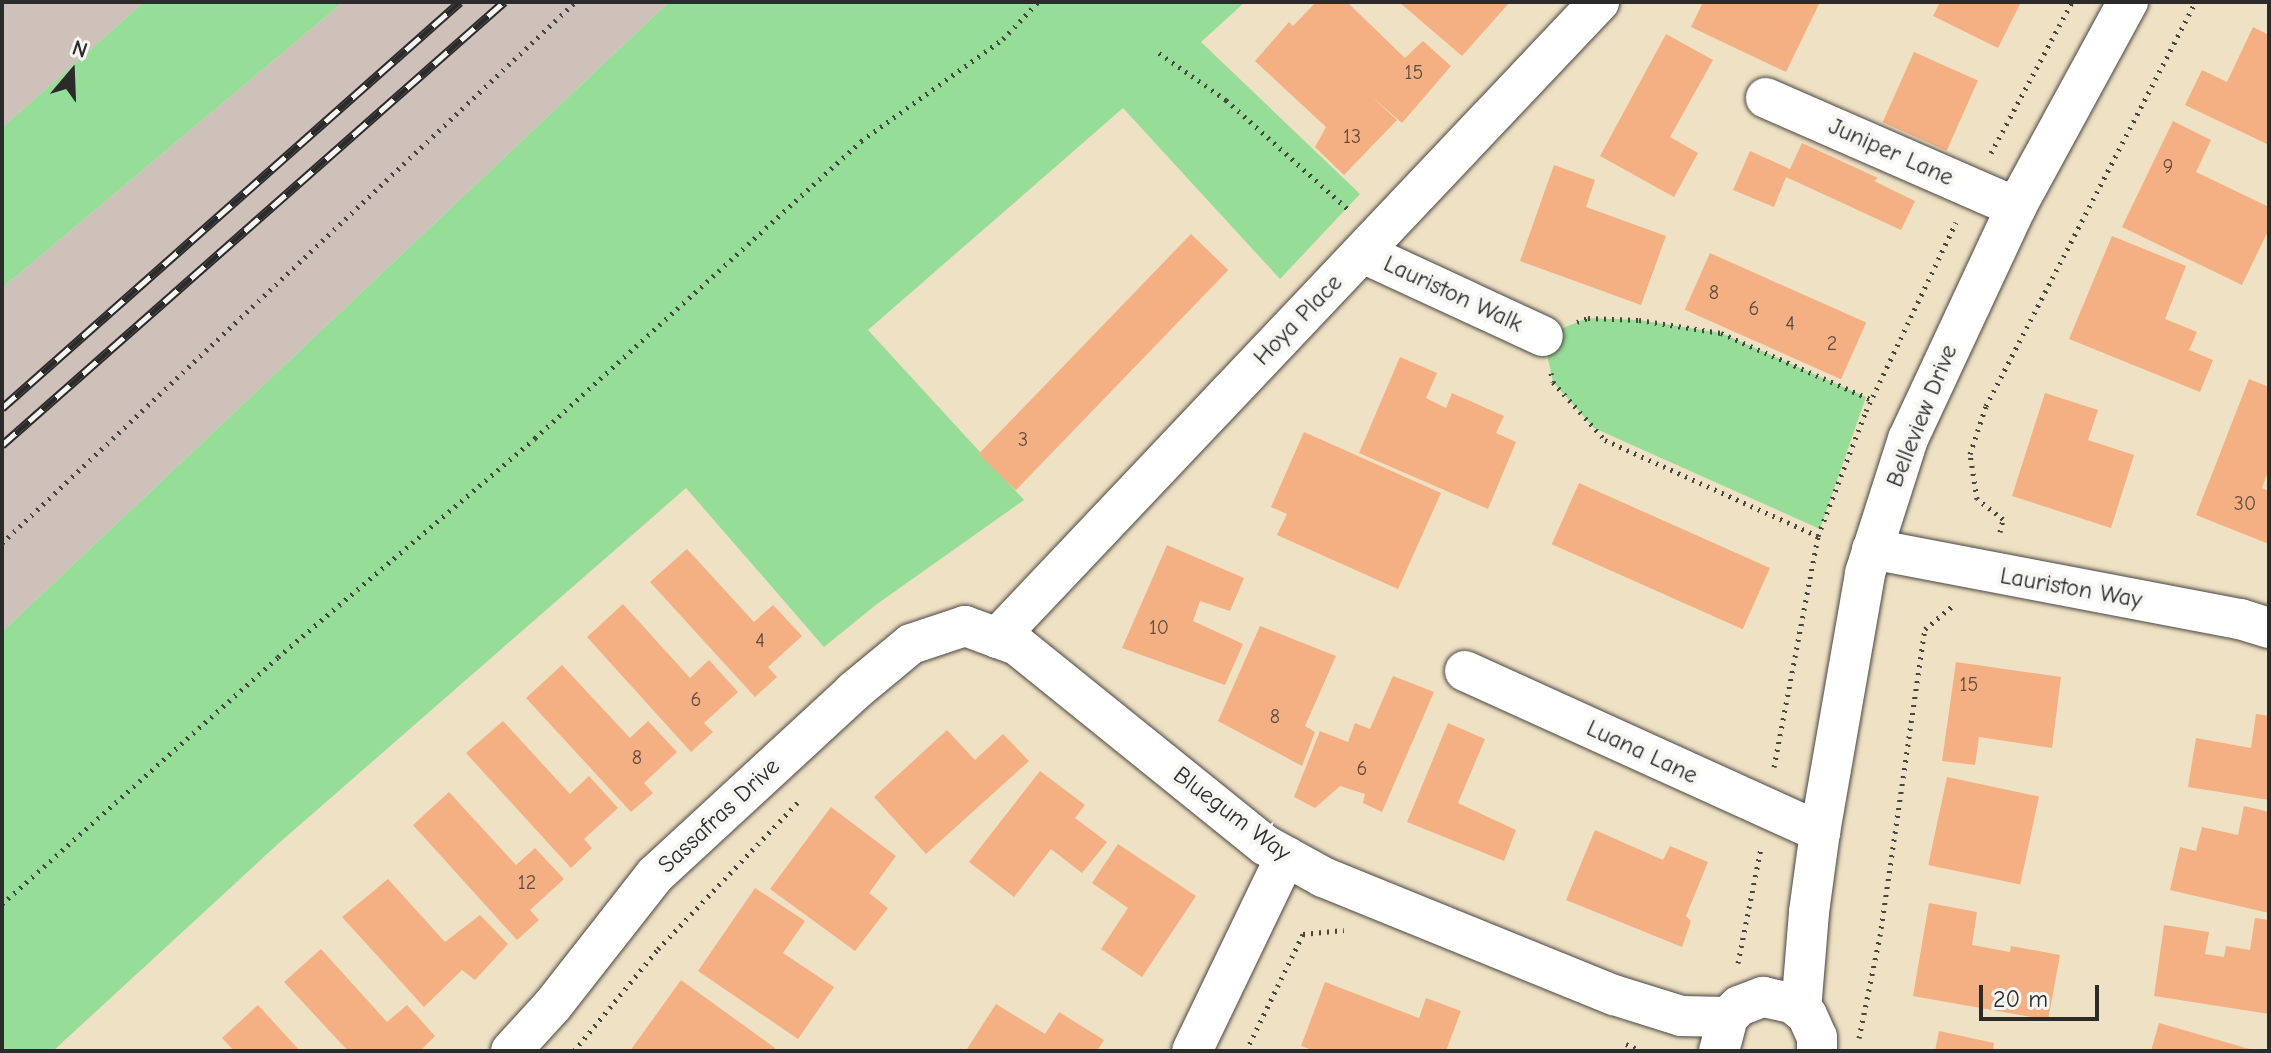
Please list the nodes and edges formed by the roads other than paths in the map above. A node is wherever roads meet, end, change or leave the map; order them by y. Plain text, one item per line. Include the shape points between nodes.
1 (1599, 2) edge
2 (2128, 2) edge
3 (1766, 98) dead end
4 (2016, 207) junction
5 (1363, 253) junction
6 (1543, 336) road end
7 (1872, 549) junction
8 (2269, 628) edge
9 (981, 632) junction
10 (1465, 671) dead end
11 (1820, 832) junction
12 (1286, 856) junction
13 (1809, 912) junction
14 (1614, 995) junction
15 (1763, 997) junction
16 (1801, 1010) junction
17 (1724, 1034) edge
18 (511, 1051) edge
19 (1192, 1051) edge
20 (1709, 1051) edge
21 (1817, 1051) edge

1 - 5 street, Hoya Place
2 - 4 street, Belleview Drive
3 - 4 street, Juniper Lane
4 - 7 street, Belleview Drive via 1908,439
5 - 6 street, Lauriston Walk
5 - 9 street, Hoya Place
7 - 8 street, Lauriston Way
7 - 11 street, Belleview Drive
9 - 12 street, Bluegum Way via 1017,645 1265,845
9 - 18 street, Sassafras Drive via 911,644 853,692 655,875
10 - 11 street, Luana Lane
11 - 13 street, Belleview Drive
12 - 14 street, Bluegum Way via 1323,877
12 - 19 street
13 - 15 street, Belleview Drive via 1789,959
13 - 16 street, Belleview Drive
14 - 17 street, Bluegum Way
14 - 20 street, Bluegum Way
15 - 16 street
15 - 17 street via 1739,1006
16 - 21 street via 1817,1037

